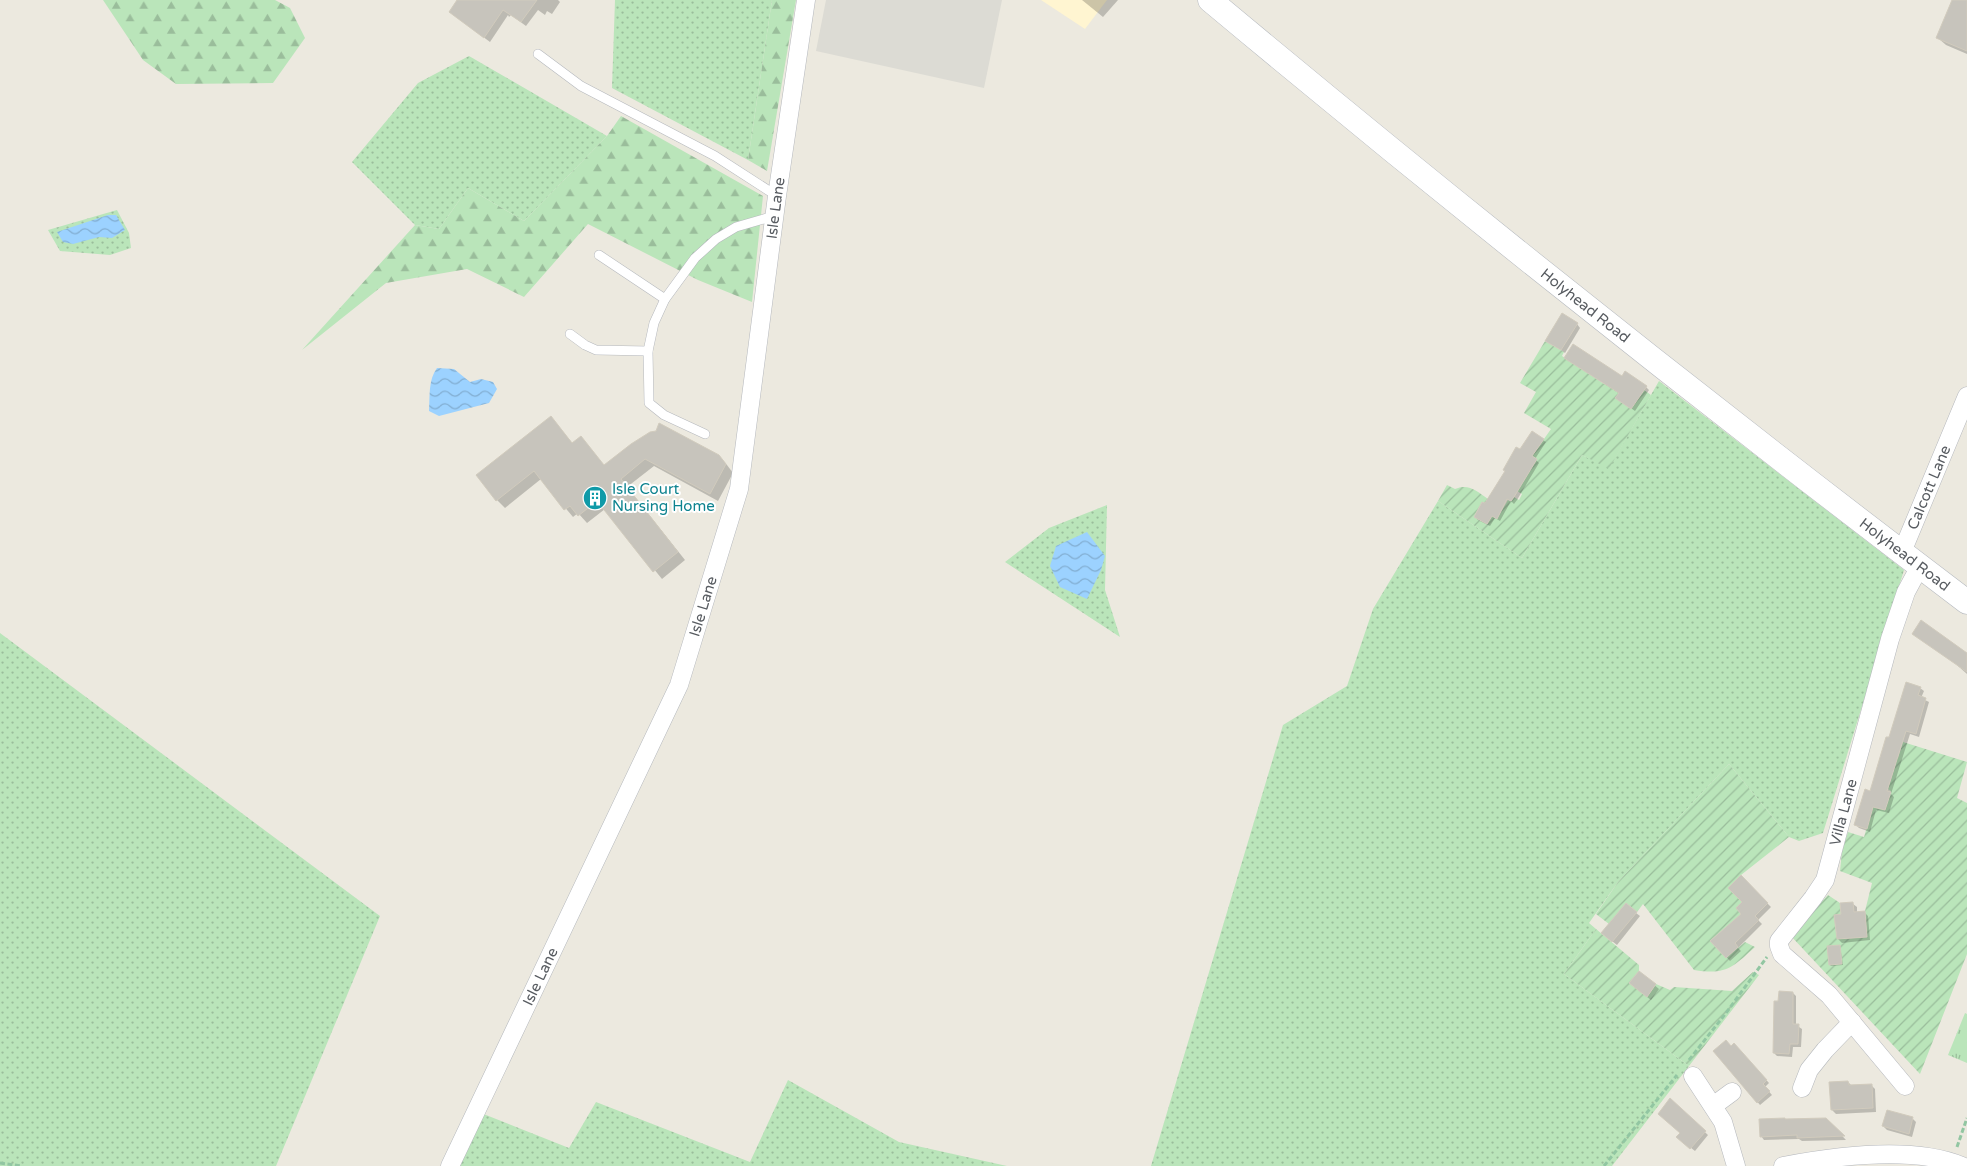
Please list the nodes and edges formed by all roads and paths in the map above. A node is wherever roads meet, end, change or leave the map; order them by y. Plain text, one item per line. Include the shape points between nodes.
1 (806, 0) edge
2 (1210, 0) edge
3 (538, 54) dead end
4 (777, 196) junction
5 (774, 216) junction
6 (599, 255) dead end
7 (665, 299) junction
8 (570, 334) dead end
9 (648, 351) junction
10 (1967, 396) edge
11 (705, 434) dead end
12 (1911, 559) junction
13 (1967, 602) edge
14 (1779, 941) junction
15 (1852, 1022) junction
16 (1685, 1072) junction
17 (1906, 1086) dead end
18 (1802, 1088) dead end
19 (1732, 1092) dead end
20 (1713, 1106) junction
21 (1967, 1118) edge
22 (0, 1163) edge
23 (1813, 1163) edge
24 (1953, 1163) edge
25 (22, 1166) edge
26 (450, 1166) edge
27 (1604, 1166) edge
28 (1736, 1166) edge
29 (1783, 1166) edge

1 - 4 street, Isle Lane
2 - 12 main road, Holyhead Road via 1568,293
3 - 4 lane via 581,86 715,156
4 - 5 street, Isle Lane
5 - 7 lane via 736,227 716,239 695,258
5 - 26 street, Isle Lane via 739,489 679,685
6 - 7 lane
7 - 9 lane via 654,323
8 - 9 lane via 596,350
9 - 11 lane via 649,403
10 - 12 street, Calcott Lane
12 - 13 main road, Holyhead Road
12 - 14 street, Villa Lane via 1906,592 1890,639 1825,880
14 - 15 street via 1782,954 1829,996
14 - 16 path
15 - 17 street
15 - 18 street via 1809,1070
16 - 20 street
16 - 27 path
19 - 20 street
20 - 28 street via 1723,1122
21 - 24 path
22 - 25 path
23 - 24 street via 1886,1154 1918,1154
23 - 29 street

